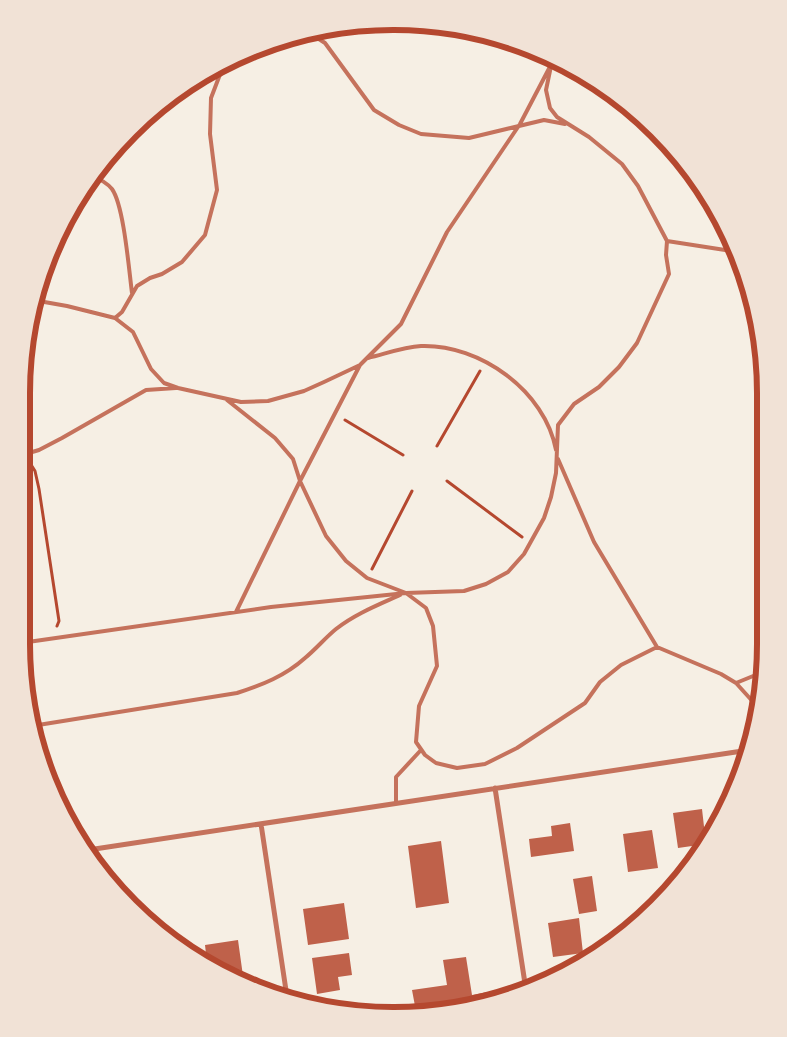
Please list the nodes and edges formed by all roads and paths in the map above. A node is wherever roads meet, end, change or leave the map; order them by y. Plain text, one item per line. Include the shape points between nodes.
1 (318, 38) edge
2 (551, 66) joint
3 (220, 74) edge
4 (520, 124) junction
5 (567, 124) junction
6 (100, 180) edge
7 (666, 241) junction
8 (727, 250) edge
9 (132, 294) junction
10 (42, 301) edge
11 (115, 318) junction
12 (368, 358) junction
13 (485, 362) junction
14 (360, 364) junction
15 (178, 388) junction
16 (225, 399) junction
17 (336, 414) junction
18 (437, 446) dead end
19 (30, 453) edge
20 (403, 455) dead end
21 (558, 458) junction
22 (30, 464) edge
23 (300, 481) junction
24 (447, 481) dead end
25 (412, 491) dead end
26 (530, 543) junction
27 (367, 578) junction
28 (406, 593) junction
29 (236, 612) junction
30 (51, 639) junction
31 (30, 642) edge
32 (657, 647) junction
33 (755, 675) edge
34 (736, 683) junction
35 (752, 701) edge
36 (39, 725) edge
37 (421, 750) junction
38 (741, 751) edge
39 (495, 788) junction
40 (396, 803) junction
41 (261, 824) junction
42 (94, 849) edge
43 (525, 982) edge
44 (286, 991) edge

1 - 4 lane via 326,43 374,110 399,125 421,134 469,138
2 - 4 lane
2 - 5 lane via 546,90 548,101 557,117
3 - 9 lane via 211,98 210,134 217,190 205,235 182,262 137,286
4 - 5 lane via 544,120
4 - 12 lane via 446,232 401,324
5 - 7 lane via 622,164 638,186
6 - 9 lane via 113,191 121,216
7 - 8 lane
7 - 21 lane via 669,274 637,343 599,387 574,404 558,426
9 - 11 lane
10 - 11 lane
11 - 15 lane via 132,332 152,369 164,383
12 - 13 lane via 420,346 442,347
12 - 14 lane
13 - 18 path
13 - 21 lane via 523,390 536,404 548,423
14 - 16 lane via 304,391 268,401
14 - 17 lane
15 - 16 lane
15 - 19 lane via 146,390
16 - 23 lane via 275,438 292,459
17 - 20 path
17 - 23 lane
21 - 26 lane via 549,504
21 - 32 lane via 594,542
22 - 30 path via 40,489 59,621
23 - 27 lane via 326,536 346,561
23 - 29 lane
24 - 26 path
25 - 27 path
26 - 28 lane via 508,572 486,584 464,591
27 - 28 lane
28 - 29 lane
28 - 36 lane via 360,613 336,629 305,659 265,684 237,693
28 - 37 lane via 426,608 433,626 437,666 419,706 416,742
29 - 30 lane
30 - 31 lane
32 - 34 lane
32 - 37 lane via 621,665 600,682 586,703 573,712 517,748 485,764 457,768 436,763 424,756
33 - 34 lane
34 - 35 lane
37 - 40 lane via 396,777
38 - 39 street
39 - 40 street
39 - 43 street
40 - 41 street
41 - 42 street
41 - 44 street

